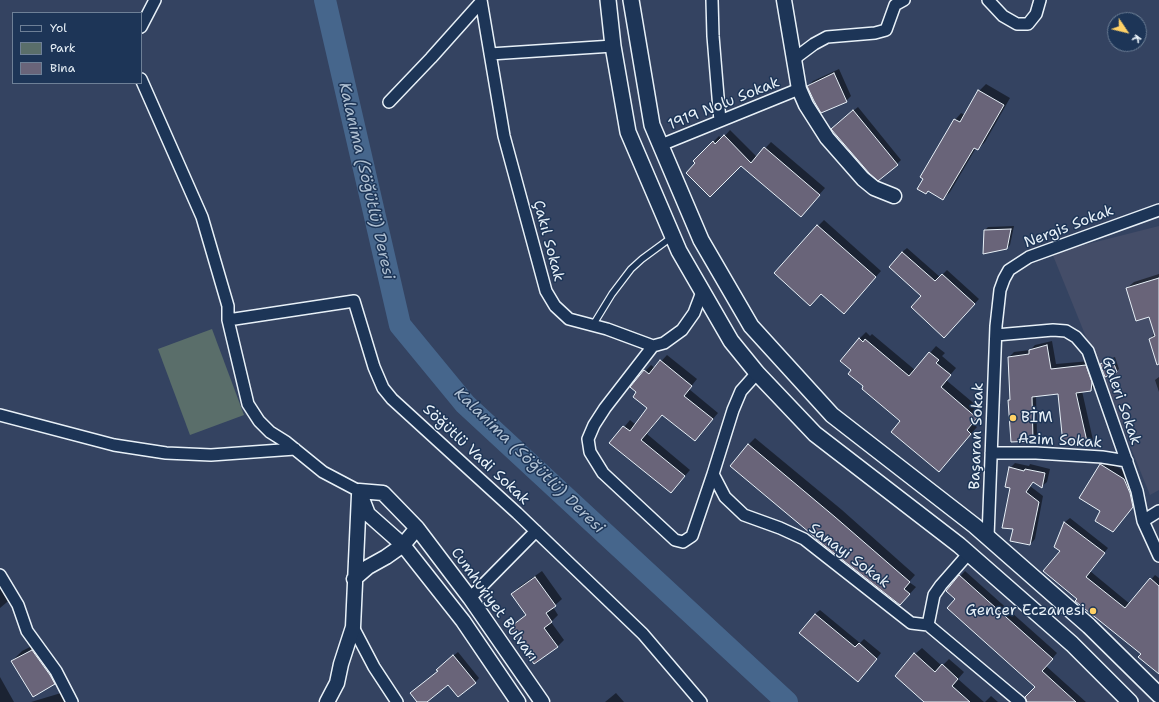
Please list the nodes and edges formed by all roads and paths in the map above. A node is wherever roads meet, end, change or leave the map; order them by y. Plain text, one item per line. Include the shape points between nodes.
1 (154, 0) edge
2 (608, 0) edge
3 (631, 0) edge
4 (712, 0) edge
5 (784, 0) edge
6 (904, 0) edge
7 (988, 0) edge
8 (1040, 0) edge
9 (481, 1) edge
10 (142, 25) edge
11 (613, 46) junction
12 (490, 54) junction
13 (794, 59) junction
14 (142, 81) edge
15 (799, 90) junction
16 (389, 102) dead end
17 (720, 121) junction
18 (661, 146) junction
19 (894, 196) dead end
20 (1159, 210) edge
21 (673, 237) junction
22 (702, 292) junction
23 (228, 320) junction
24 (593, 325) junction
25 (996, 335) junction
26 (652, 346) junction
27 (757, 373) junction
28 (0, 415) edge
29 (295, 449) junction
30 (992, 454) junction
31 (1127, 461) junction
32 (713, 474) junction
33 (359, 491) junction
34 (1159, 511) edge
35 (1143, 522) junction
36 (417, 528) junction
37 (536, 531) junction
38 (988, 537) junction
39 (403, 544) junction
40 (968, 553) junction
41 (1159, 556) edge
42 (0, 575) edge
43 (354, 579) junction
44 (470, 598) junction
45 (928, 625) junction
46 (352, 627) junction
47 (1159, 695) edge
48 (393, 699) edge
49 (72, 702) edge
50 (327, 702) edge
51 (518, 702) edge
52 (542, 702) edge
53 (701, 702) edge
54 (1020, 702) edge
55 (1130, 702) edge

1 - 10 street
2 - 11 main road
3 - 18 main road via 652,125
4 - 17 street
5 - 13 street
6 - 13 street via 895,5 886,30 827,37
7 - 8 street via 1003,16 1017,24 1028,24 1036,14
9 - 12 street, Çakıl Sokak
9 - 16 street
11 - 12 street
11 - 21 main road via 628,132
12 - 24 street, Çakıl Sokak via 504,136 546,291 555,306 569,319
13 - 15 street
14 - 23 street via 202,217 228,306
15 - 17 street, 1919 Nolu Sokak
15 - 19 street via 827,138 863,179 874,188
17 - 18 street, 1919 Nolu Sokak
18 - 38 main road via 701,240 751,326 832,415
20 - 25 street, Nergis Sokak via 1029,257 1009,270 1000,290
21 - 22 main road
21 - 24 lane via 631,269
22 - 26 street via 694,313 682,330 664,343
22 - 27 main road via 731,341
23 - 29 street via 248,404 270,432
23 - 37 street, Söğütlü Vadi Sokak via 354,301 383,388
24 - 26 street, Çakıl Sokak
25 - 30 street, Başaran Sokak
25 - 31 street, Galeri Sokak via 1053,330 1066,331 1076,337 1088,351
26 - 32 street via 594,425 588,439 590,452 603,473 675,540 683,542 692,536
27 - 32 street via 741,391 732,410
27 - 40 main road via 815,434
28 - 29 street via 114,445 166,454 211,455
29 - 33 street via 323,472
30 - 31 street, Azim Sokak via 1036,453
30 - 38 street, Başaran Sokak
31 - 35 street, Galeri Sokak via 1137,491
32 - 45 street, Sanayi Sokak via 725,497 744,516 804,539 911,623
33 - 36 street, Cumhuriyet Bulvarı via 383,493
33 - 39 street via 368,514
33 - 43 street
34 - 35 street
35 - 41 street, Galeri Sokak
36 - 39 street
36 - 44 street, Cumhuriyet Bulvarı
37 - 44 street
37 - 53 street, Söğütlü Vadi Sokak via 652,644
38 - 47 main road via 1089,626
39 - 43 street
39 - 51 street via 463,621
40 - 45 street via 934,595
40 - 55 main road via 1072,644
42 - 49 street via 18,605 28,631 56,671
43 - 46 street
44 - 52 street, Cumhuriyet Bulvarı
45 - 54 street, Sanayi Sokak
46 - 48 street
46 - 50 street via 337,683

